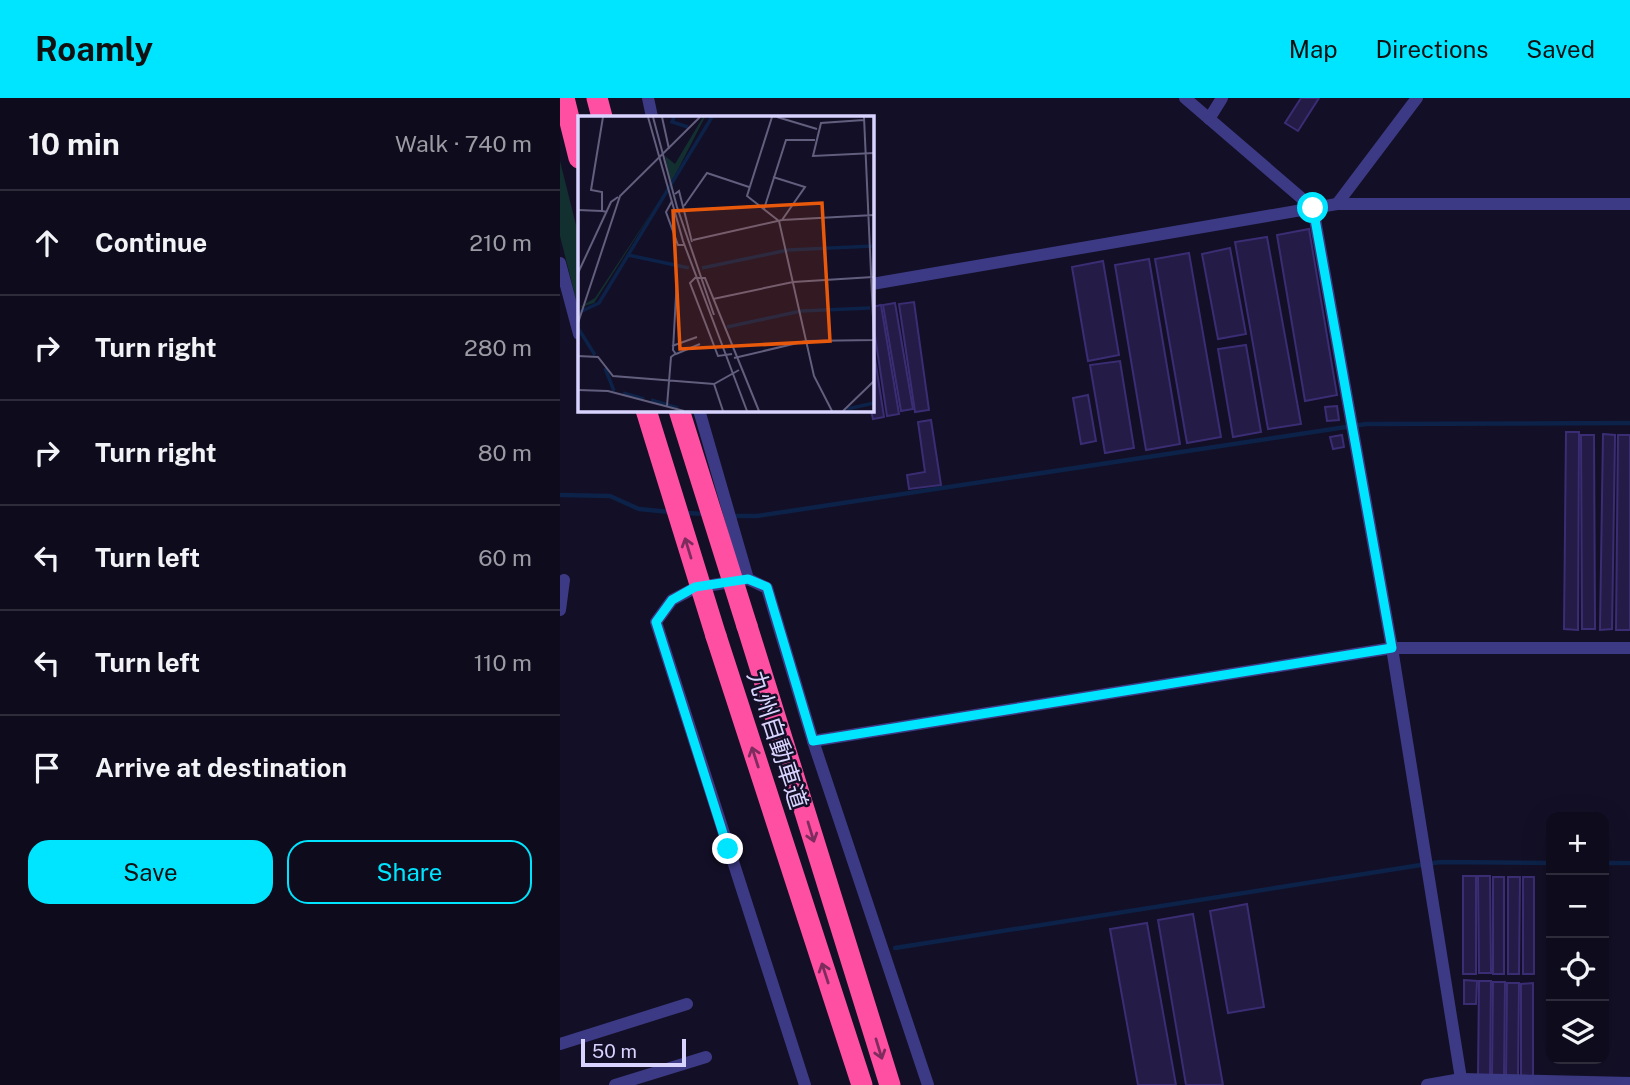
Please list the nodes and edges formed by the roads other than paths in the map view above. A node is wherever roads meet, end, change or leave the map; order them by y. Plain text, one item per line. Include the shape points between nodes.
1 (564, 98) edge
2 (597, 98) edge
3 (648, 98) edge
4 (1185, 98) edge
5 (1222, 98) edge
6 (1417, 98) edge
7 (601, 116) edge
8 (652, 116) edge
9 (1209, 119) junction
10 (578, 154) edge
11 (1337, 204) junction
12 (1630, 204) edge
13 (1313, 208) junction
14 (560, 263) edge
15 (873, 284) edge
16 (578, 330) edge
17 (646, 411) edge
18 (679, 411) edge
19 (699, 411) edge
20 (748, 579) junction
21 (564, 580) dead end
22 (560, 610) edge
23 (1392, 648) junction
24 (1630, 648) edge
25 (813, 741) junction
26 (687, 1004) dead end
27 (560, 1044) edge
28 (706, 1057) dead end
29 (1462, 1082) edge
30 (1630, 1083) edge
31 (615, 1085) edge
32 (805, 1085) edge
33 (862, 1085) edge
34 (890, 1085) edge
35 (928, 1085) edge
36 (1427, 1085) edge

1 - 10 highway
2 - 7 highway
3 - 8 street
4 - 9 street
5 - 9 street
6 - 11 street
9 - 13 street
11 - 12 street
11 - 13 street
13 - 15 street
13 - 23 street
14 - 16 street
33 -> 17 highway, 九州自動車道, bridge
18 -> 34 highway, 九州自動車道, bridge
19 - 20 street
20 - 25 street via 767,587
20 - 32 street via 695,587 672,600 656,622
21 - 22 street
23 - 24 street
23 - 25 street
23 - 29 street
25 - 35 street
26 - 27 street
28 - 31 street
29 - 30 street
29 - 36 street

